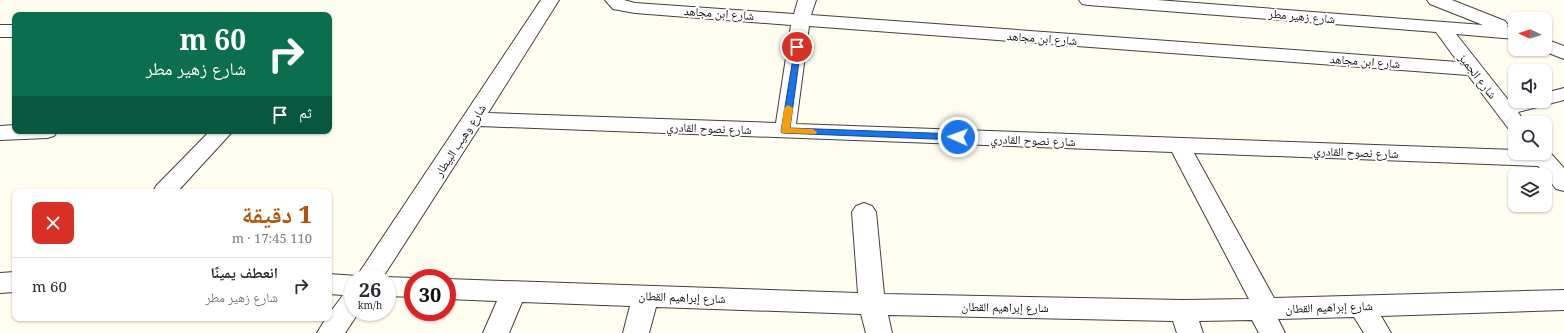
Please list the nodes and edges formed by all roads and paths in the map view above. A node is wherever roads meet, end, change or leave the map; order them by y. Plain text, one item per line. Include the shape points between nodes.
1 (550, 0) edge
2 (614, 0) edge
3 (807, 0) edge
4 (1088, 0) edge
5 (1436, 0) edge
6 (802, 19) junction
7 (1442, 28) junction
8 (1508, 29) edge
9 (0, 31) edge
10 (12, 31) edge
11 (1508, 32) edge
12 (1552, 35) edge
13 (1564, 36) edge
14 (1552, 48) edge
15 (1564, 53) edge
16 (1472, 69) junction
17 (1564, 94) edge
18 (1552, 97) edge
19 (1523, 108) edge
20 (1509, 116) edge
21 (474, 119) junction
22 (785, 131) junction
23 (0, 132) edge
24 (12, 132) edge
25 (219, 134) edge
26 (1179, 145) junction
27 (1508, 155) edge
28 (1544, 160) edge
29 (1564, 183) edge
30 (167, 189) edge
31 (864, 212) dead end
32 (375, 269) edge
33 (12, 282) edge
34 (0, 283) edge
35 (332, 284) edge
36 (344, 285) edge
37 (456, 288) edge
38 (514, 291) junction
39 (646, 295) junction
40 (1564, 300) edge
41 (872, 304) junction
42 (1361, 306) junction
43 (344, 313) edge
44 (1267, 317) edge
45 (1187, 322) edge
46 (330, 333) edge
47 (496, 333) edge
48 (636, 333) edge
49 (880, 333) edge
50 (1378, 333) edge

1 - 21 street, شارع وهيب البيطار
2 - 6 street, شارع ابن مجاهد via 619,5 628,7
3 - 6 street
4 - 7 street, شارع زهير مطر
5 - 8 street
6 - 16 street, شارع ابن مجاهد
6 - 22 street
7 - 11 street, شارع زهير مطر
7 - 16 street, شارع الجميز
9 - 10 street
12 - 13 street
14 - 15 street
16 - 20 street, شارع الجميز
17 - 18 street
19 - 20 street
21 - 22 street, شارع نصوح القادري
21 - 32 street, شارع وهيب البيطار
22 - 26 street, شارع نصوح القادري
23 - 24 street
25 - 30 street
26 - 27 street, شارع نصوح القادري
26 - 44 street
28 - 29 street
31 - 41 street
33 - 34 street
35 - 36 street
37 - 38 street, شارع إبراهيم القطان
38 - 39 street, شارع إبراهيم القطان
38 - 47 street
39 - 41 street, شارع إبراهيم القطان
39 - 48 street
40 - 42 street, شارع إبراهيم القطان
41 - 45 street, شارع إبراهيم القطان
41 - 49 street
42 - 44 street, شارع إبراهيم القطان
42 - 50 street
43 - 46 street
44 - 45 street, شارع إبراهيم القطان

